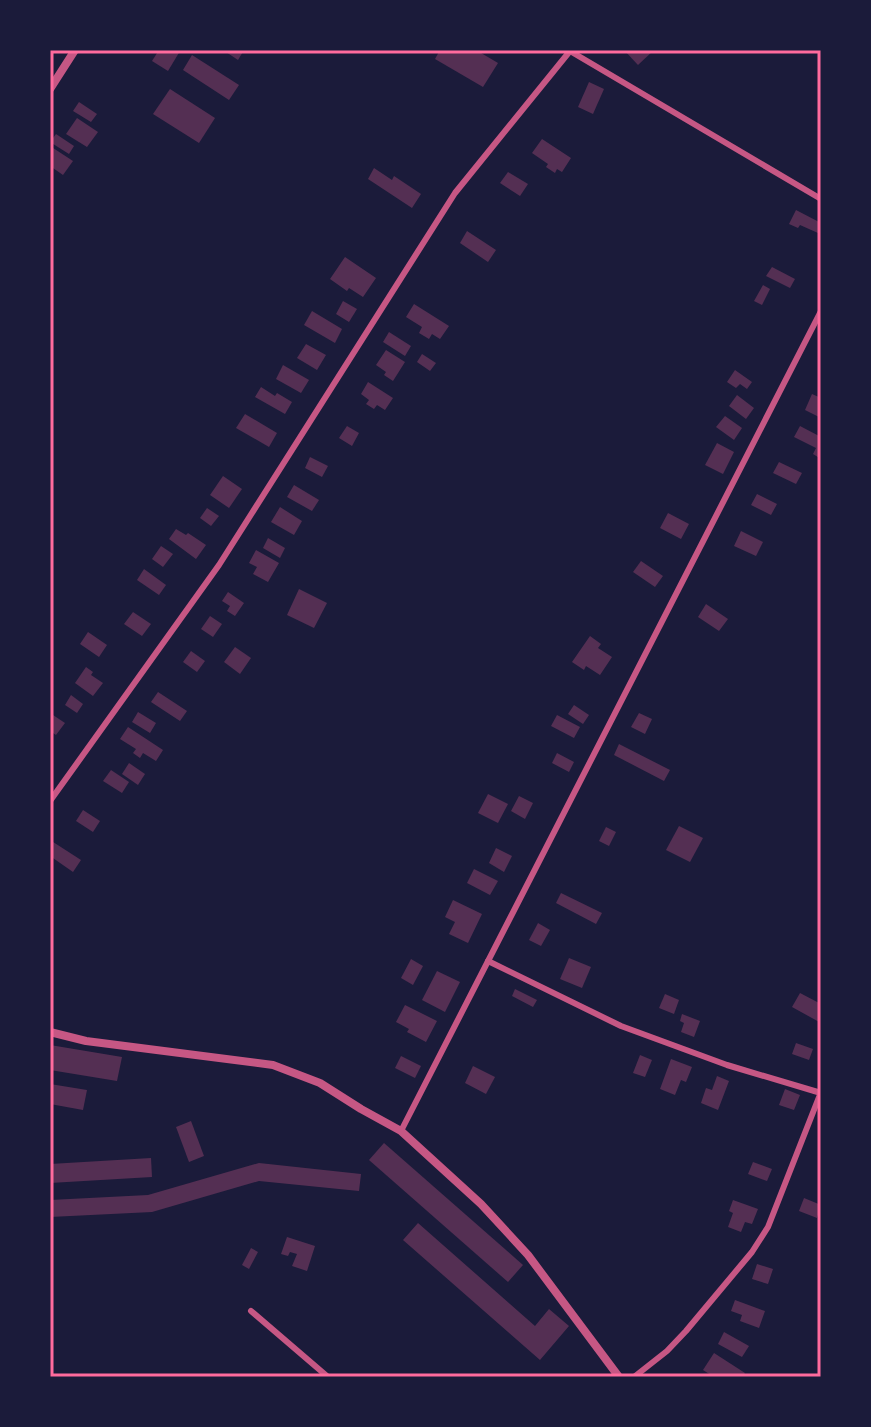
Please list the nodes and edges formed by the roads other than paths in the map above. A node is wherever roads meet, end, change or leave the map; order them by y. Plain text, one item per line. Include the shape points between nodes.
1 (75, 50) edge
2 (570, 51) edge
3 (50, 89) edge
4 (821, 199) edge
5 (821, 311) edge
6 (50, 801) edge
7 (488, 961) junction
8 (50, 1032) edge
9 (821, 1093) edge
10 (401, 1131) junction
11 (251, 1311) dead end
12 (328, 1377) edge
13 (619, 1377) edge
14 (634, 1377) edge

1 - 3 street
2 - 4 street
2 - 6 street via 455,193 219,565
5 - 7 street
7 - 9 street via 621,1026
7 - 10 street
8 - 10 street via 273,1065 320,1083
9 - 14 street via 768,1227 752,1252 686,1331
10 - 13 street via 528,1255
11 - 12 street

